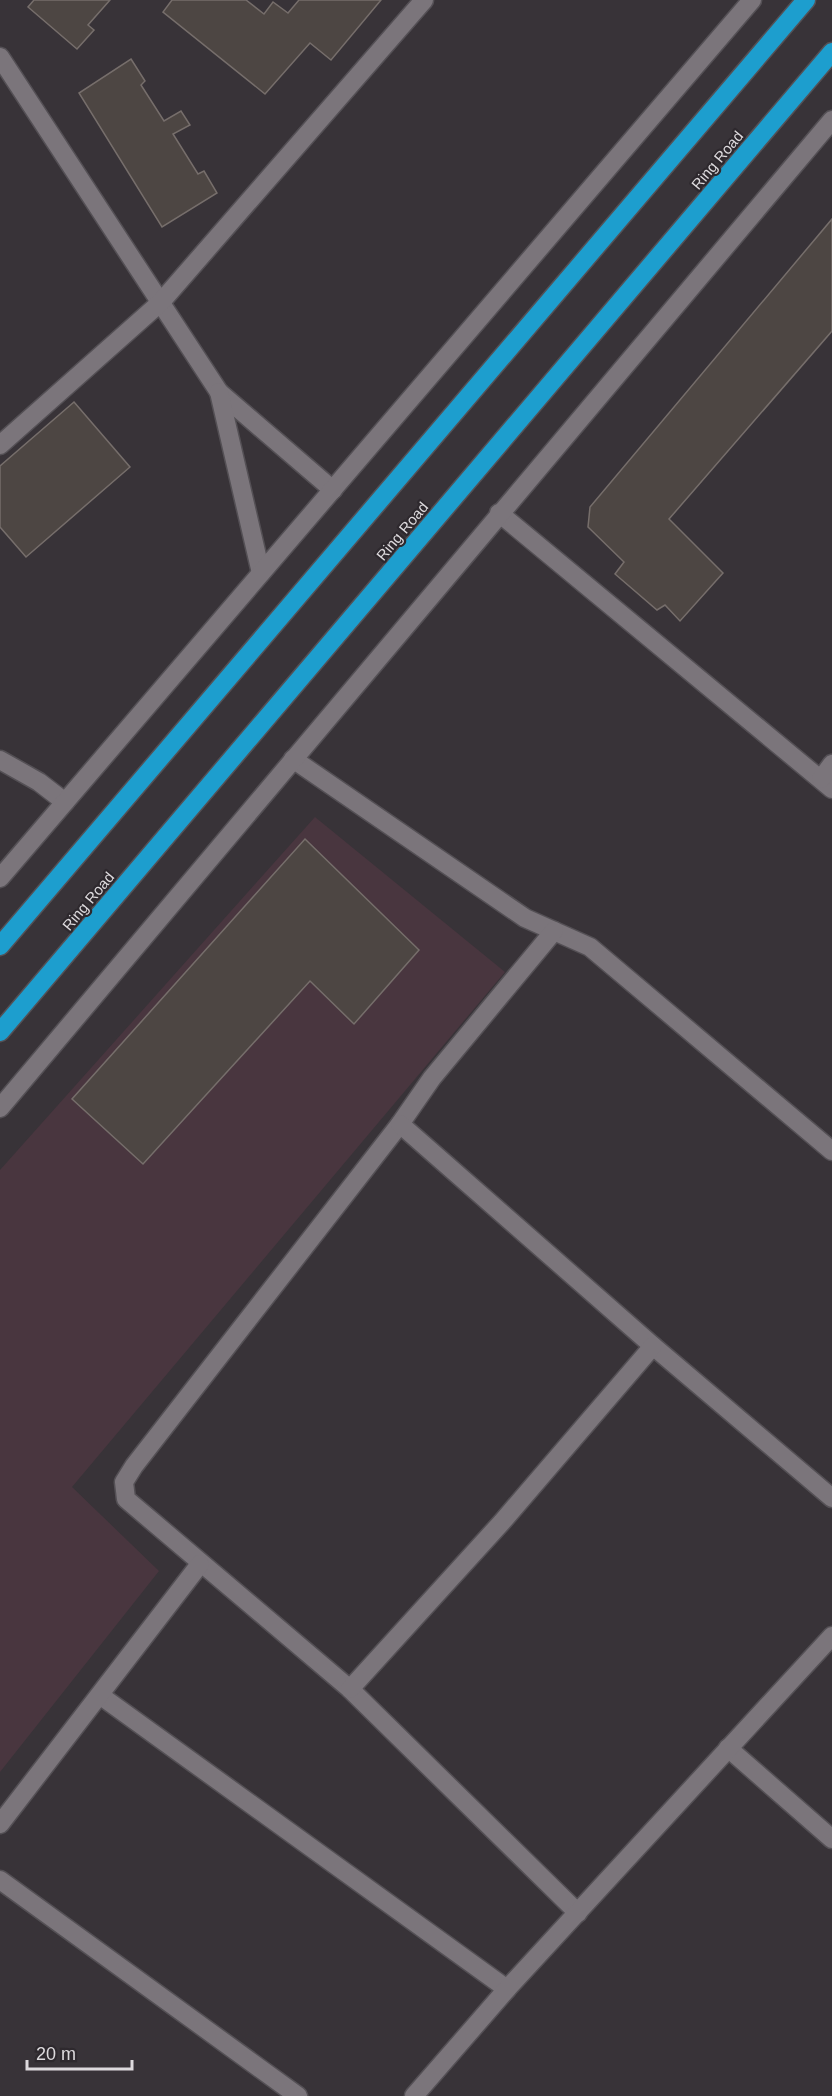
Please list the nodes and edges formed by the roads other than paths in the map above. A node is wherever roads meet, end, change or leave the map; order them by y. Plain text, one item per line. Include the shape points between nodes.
1 (424, 0) edge
2 (752, 0) edge
3 (806, 0) edge
4 (832, 52) edge
5 (0, 57) edge
6 (832, 120) edge
7 (161, 302) junction
8 (219, 392) junction
9 (0, 445) edge
10 (333, 490) junction
11 (499, 513) junction
12 (261, 573) junction
13 (293, 759) junction
14 (0, 760) edge
15 (832, 764) edge
16 (826, 784) edge
17 (65, 802) junction
18 (0, 878) edge
19 (554, 931) junction
20 (0, 946) edge
21 (0, 1032) edge
22 (0, 1108) edge
23 (400, 1124) junction
24 (832, 1151) edge
25 (653, 1346) junction
26 (832, 1498) edge
27 (200, 1564) junction
28 (832, 1635) edge
29 (350, 1689) junction
30 (101, 1696) junction
31 (728, 1748) junction
32 (0, 1824) edge
33 (832, 1839) edge
34 (0, 1880) edge
35 (578, 1913) junction
36 (507, 1989) junction
37 (298, 2096) edge
38 (414, 2096) edge

1 - 7 street
2 - 10 street
3 - 20 highway
4 - 21 highway, Ring Road
5 - 7 street
6 - 11 street
7 - 8 street
7 - 9 street
8 - 10 street
8 - 12 street
10 - 12 street
11 - 13 street
11 - 16 street
12 - 17 street
13 - 19 street via 525,918
13 - 22 street
14 - 17 street
15 - 16 street
17 - 18 street
19 - 23 street via 432,1078
19 - 24 street via 590,947
23 - 25 street
23 - 27 street via 124,1482 126,1499
25 - 26 street
25 - 29 street via 502,1522
27 - 29 street
27 - 30 street
28 - 31 street
29 - 35 street
30 - 32 street
30 - 36 street
31 - 33 street
31 - 35 street
34 - 37 street
35 - 36 street
36 - 38 street

